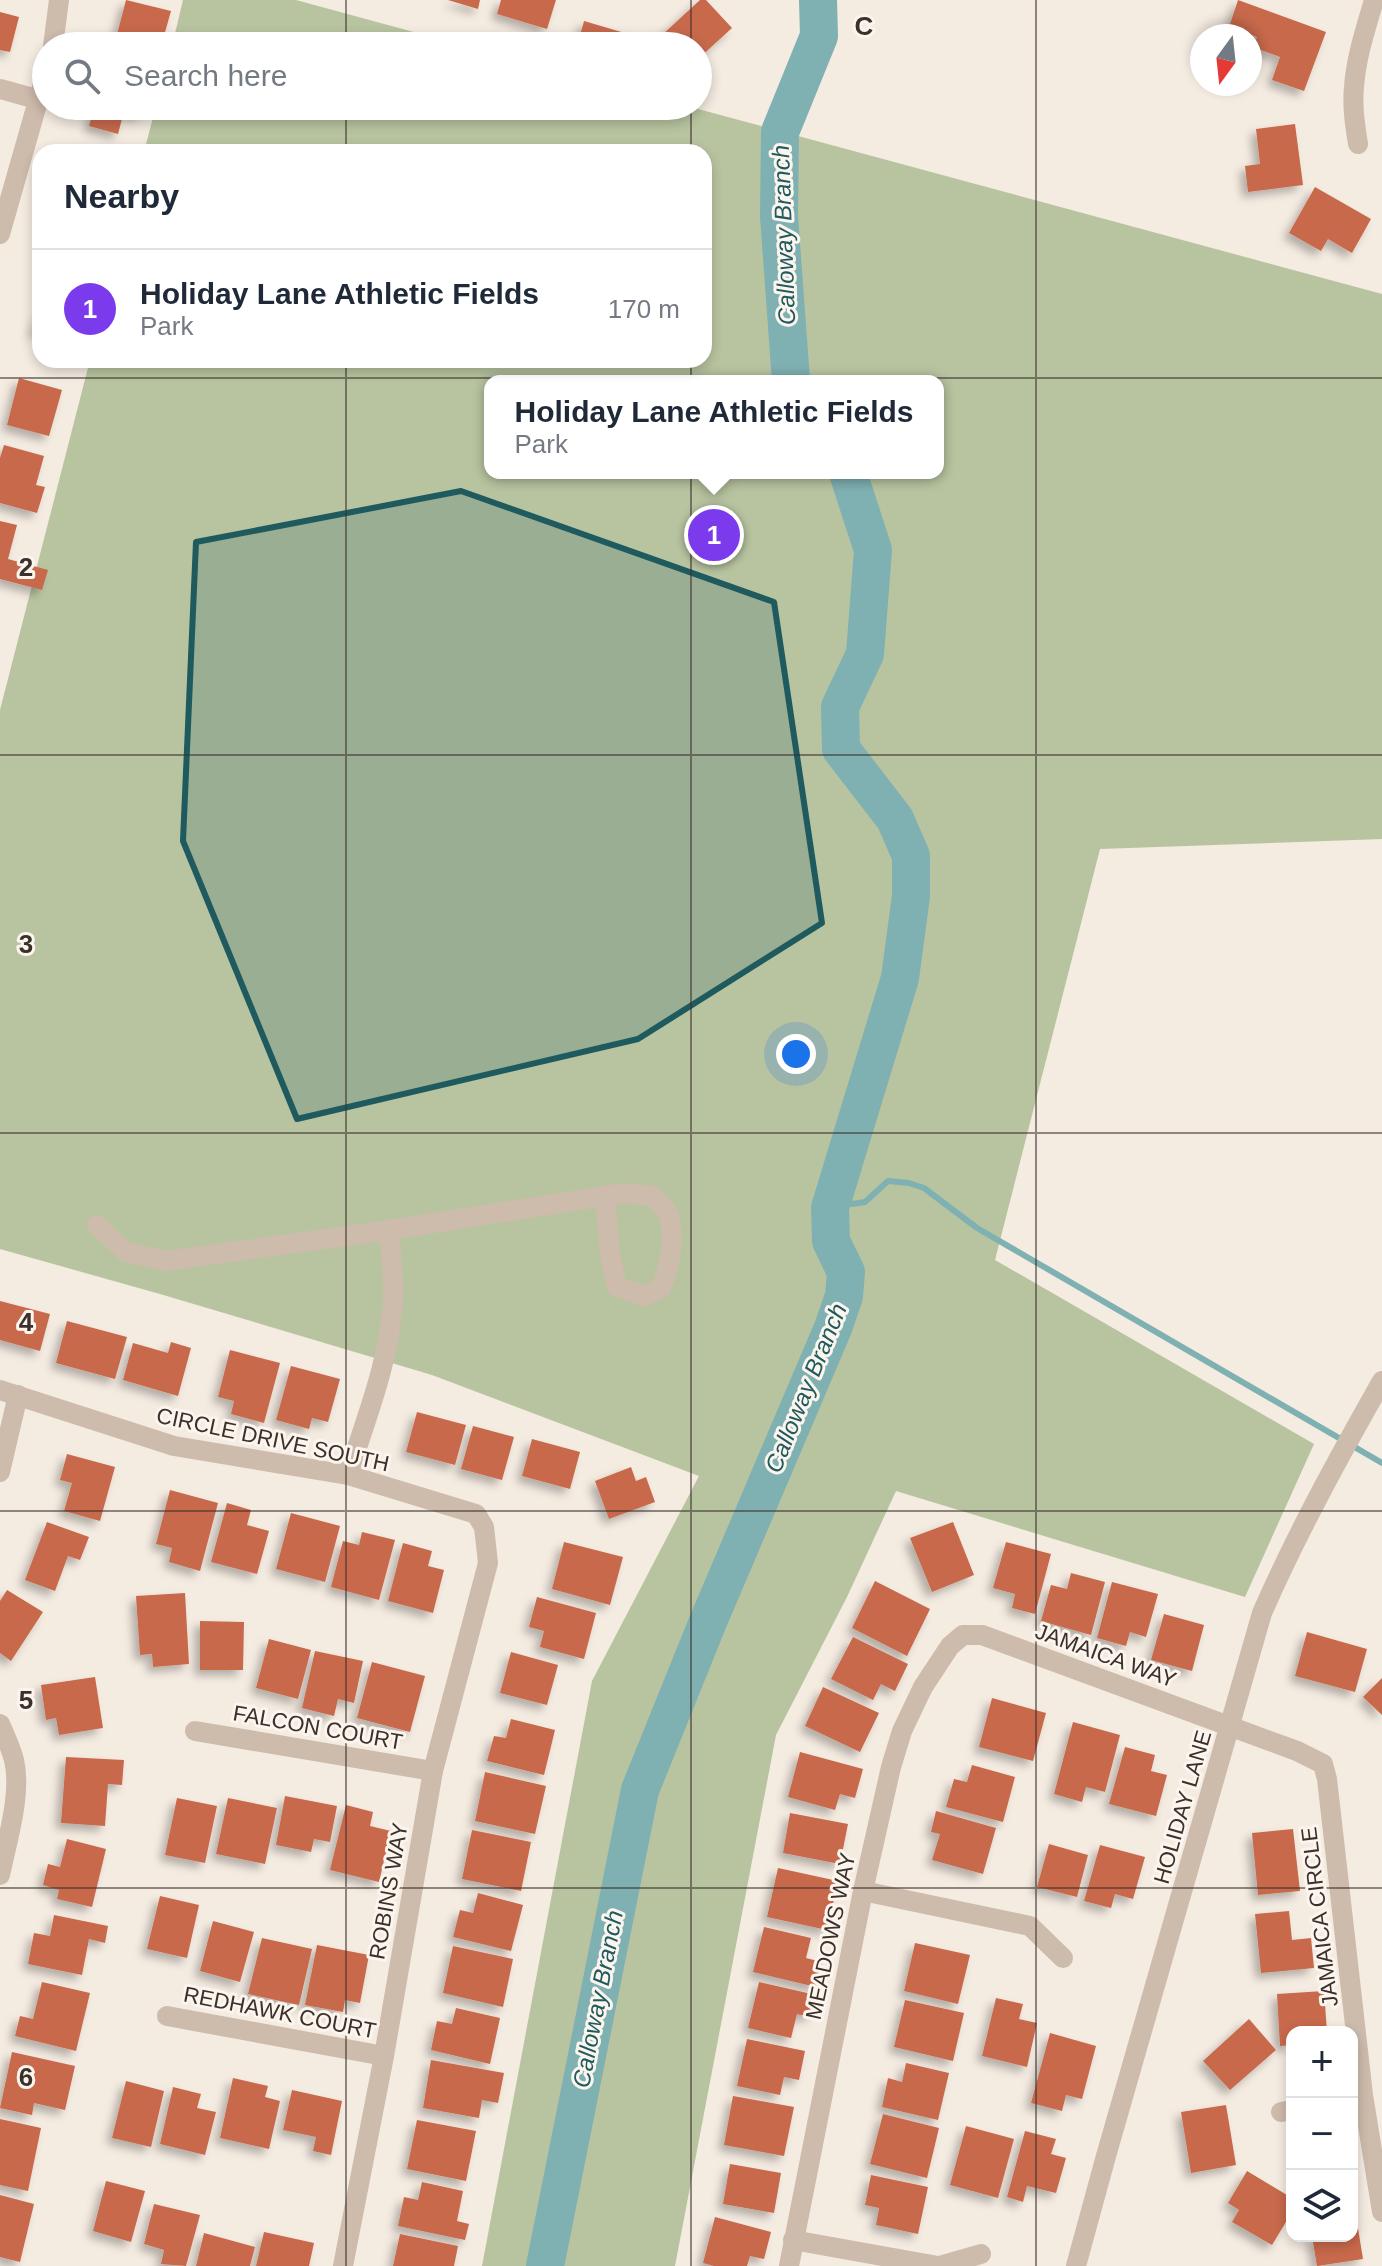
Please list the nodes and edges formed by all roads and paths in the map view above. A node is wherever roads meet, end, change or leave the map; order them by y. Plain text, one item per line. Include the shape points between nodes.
1 (59, 0) edge
2 (1374, 0) edge
3 (55, 32) edge
4 (0, 89) edge
5 (32, 98) edge
6 (34, 120) edge
7 (1358, 144) dead end
8 (0, 234) edge
9 (605, 1196) junction
10 (97, 1225) dead end
11 (389, 1230) junction
12 (1382, 1381) edge
13 (9, 1393) edge
14 (0, 1472) edge
15 (348, 1475) junction
16 (484, 1527) joint
17 (963, 1635) joint
18 (0, 1724) edge
19 (1230, 1726) junction
20 (195, 1731) dead end
21 (433, 1771) junction
22 (0, 1875) edge
23 (863, 1891) junction
24 (1063, 1958) dead end
25 (167, 2016) dead end
26 (1351, 2026) edge
27 (384, 2056) junction
28 (1358, 2096) edge
29 (1382, 2212) edge
30 (793, 2240) junction
31 (981, 2254) dead end
32 (343, 2266) edge
33 (789, 2266) edge
34 (939, 2266) edge
35 (1076, 2266) edge

1 - 3 street
2 - 7 street via 1354,86
4 - 5 street
6 - 8 street
9 - 9 street via 617,1287 645,1296 661,1288 669,1268 668,1213 653,1196
9 - 11 street
10 - 11 street via 126,1252 166,1261
11 - 15 street via 389,1338
12 - 19 street, HOLIDAY LANE via 1283,1564 1262,1613
13 - 14 street
13 - 15 street, CIRCLE DRIVE SOUTH via 174,1446
15 - 16 street, CIRCLE DRIVE SOUTH via 476,1514
16 - 21 street, ROBINS WAY via 488,1563
17 - 19 street, JAMAICA WAY via 982,1635
17 - 23 street, MEADOWS WAY via 923,1687 902,1731
18 - 22 street via 14,1760 16,1784
19 - 26 street, JAMAICA CIRCLE via 1323,1764
19 - 35 street, HOLIDAY LANE
20 - 21 street, FALCON COURT
21 - 27 street, ROBINS WAY
23 - 24 street via 1030,1926
23 - 30 street, MEADOWS WAY
25 - 27 street, REDHAWK COURT
27 - 32 street, ROBINS WAY
28 - 29 street, JAMAICA CIRCLE
30 - 33 street, MEADOWS WAY
30 - 34 street
31 - 34 street

